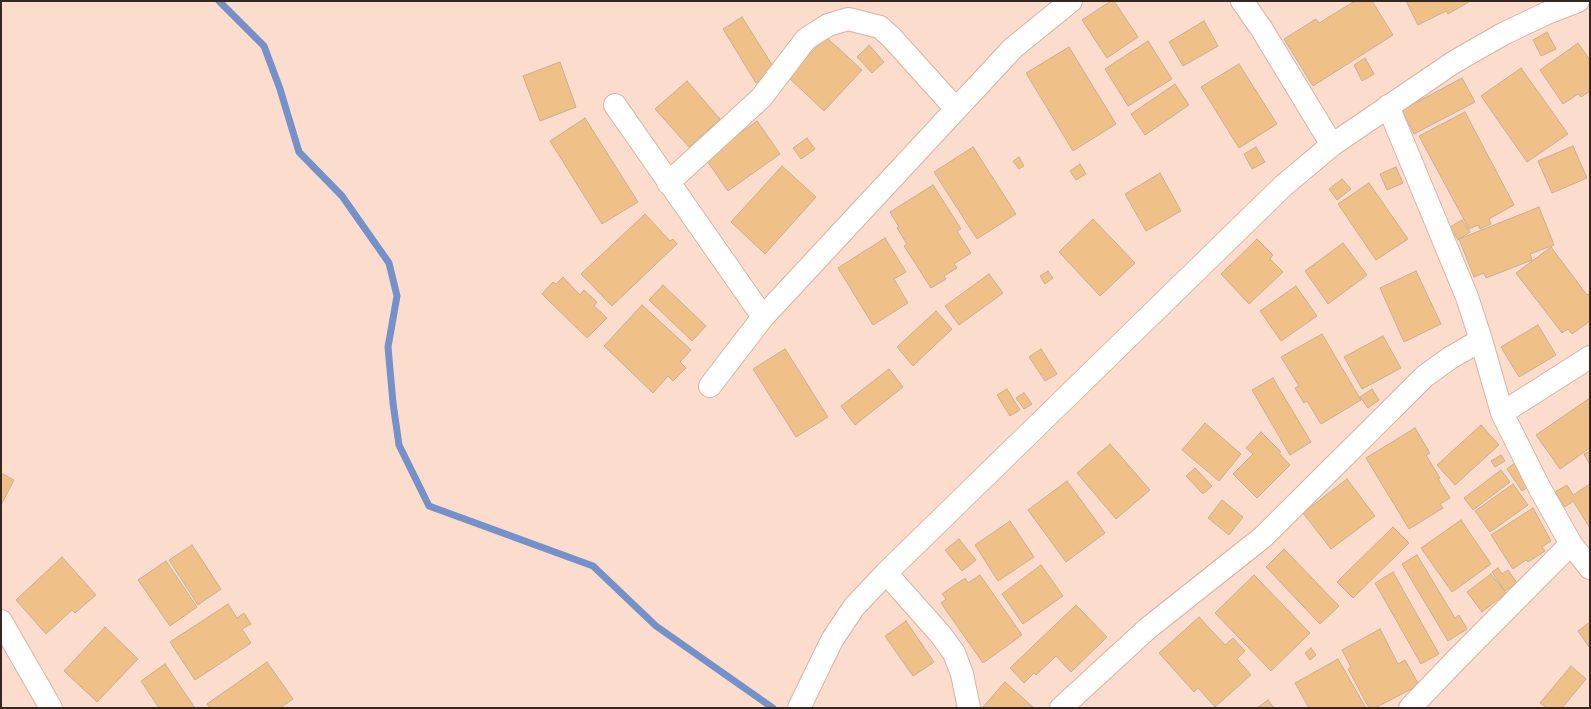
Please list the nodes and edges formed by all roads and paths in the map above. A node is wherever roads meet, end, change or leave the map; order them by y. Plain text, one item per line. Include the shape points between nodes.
1 (1071, 1) edge
2 (1242, 1) edge
3 (1578, 1) edge
4 (1544, 7) edge
5 (615, 105) dead end
6 (1388, 106) junction
7 (956, 109) junction
8 (1332, 145) junction
9 (668, 183) junction
10 (763, 317) junction
11 (1481, 340) junction
12 (1590, 356) edge
13 (710, 386) dead end
14 (1502, 413) junction
15 (1572, 544) junction
16 (1590, 568) edge
17 (886, 573) junction
18 (1, 621) edge
19 (51, 708) edge
20 (799, 708) edge
21 (969, 708) edge
22 (1061, 708) edge
23 (1410, 708) edge

1 - 7 street via 1013,48
2 - 8 street
3 - 4 street
4 - 6 street
5 - 9 street
6 - 8 street
6 - 11 street via 1457,272
7 - 9 street via 880,27 848,19 828,25 806,39 761,98
7 - 10 street
8 - 17 street via 1283,186
9 - 10 street
10 - 13 street
11 - 14 street
11 - 22 street via 1425,376 1263,537 1147,629
12 - 14 street
14 - 15 street via 1538,486
15 - 16 street
15 - 23 street
17 - 20 street via 854,607 832,640
17 - 21 street via 954,653 962,674
18 - 19 street

